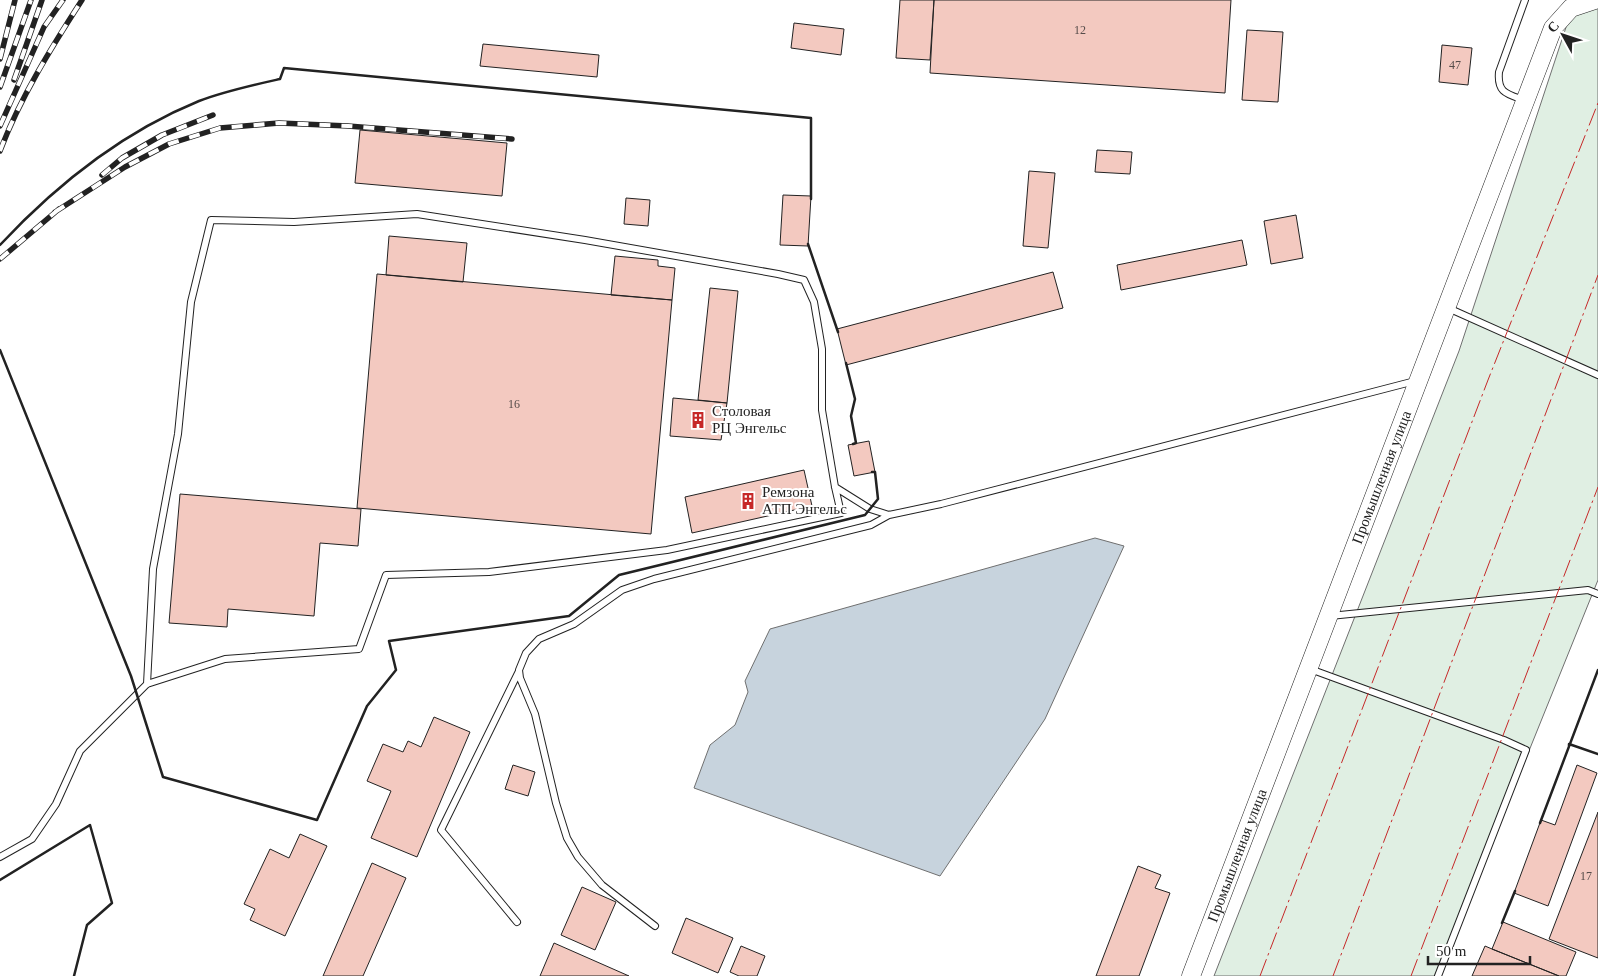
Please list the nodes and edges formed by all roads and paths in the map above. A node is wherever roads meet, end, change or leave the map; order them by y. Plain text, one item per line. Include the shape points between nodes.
1 (1526, 0) edge
2 (1595, 0) edge
3 (1526, 100) junction
4 (1446, 308) junction
5 (1598, 375) edge
6 (1419, 380) junction
7 (835, 487) junction
8 (889, 515) junction
9 (1598, 594) edge
10 (1329, 616) junction
11 (1309, 668) junction
12 (519, 670) junction
13 (148, 684) junction
14 (0, 856) edge
15 (517, 922) dead end
16 (655, 926) dead end
17 (1191, 976) edge
18 (1438, 976) edge

1 - 3 lane via 1498,82 1506,93
2 - 3 street, Промышленная улица via 1571,8 1554,28
3 - 4 street, Промышленная улица
4 - 5 lane
4 - 6 street, Промышленная улица
6 - 8 lane
6 - 10 street, Промышленная улица
7 - 8 lane via 870,509
7 - 13 lane via 840,512 667,550 489,572 386,575 358,649 225,659
7 - 13 lane via 822,410 822,349 814,302 804,280 585,240 417,214 294,222 211,220 190,302 178,434 153,569
8 - 12 lane via 871,525 654,579 622,590 574,624 539,639 526,653
9 - 10 lane via 1588,590
10 - 11 street, Промышленная улица
11 - 17 street, Промышленная улица
11 - 18 lane via 1526,750
12 - 15 lane via 441,830
12 - 16 lane via 535,714 566,838 602,885
13 - 14 lane via 80,751 56,804 32,839

